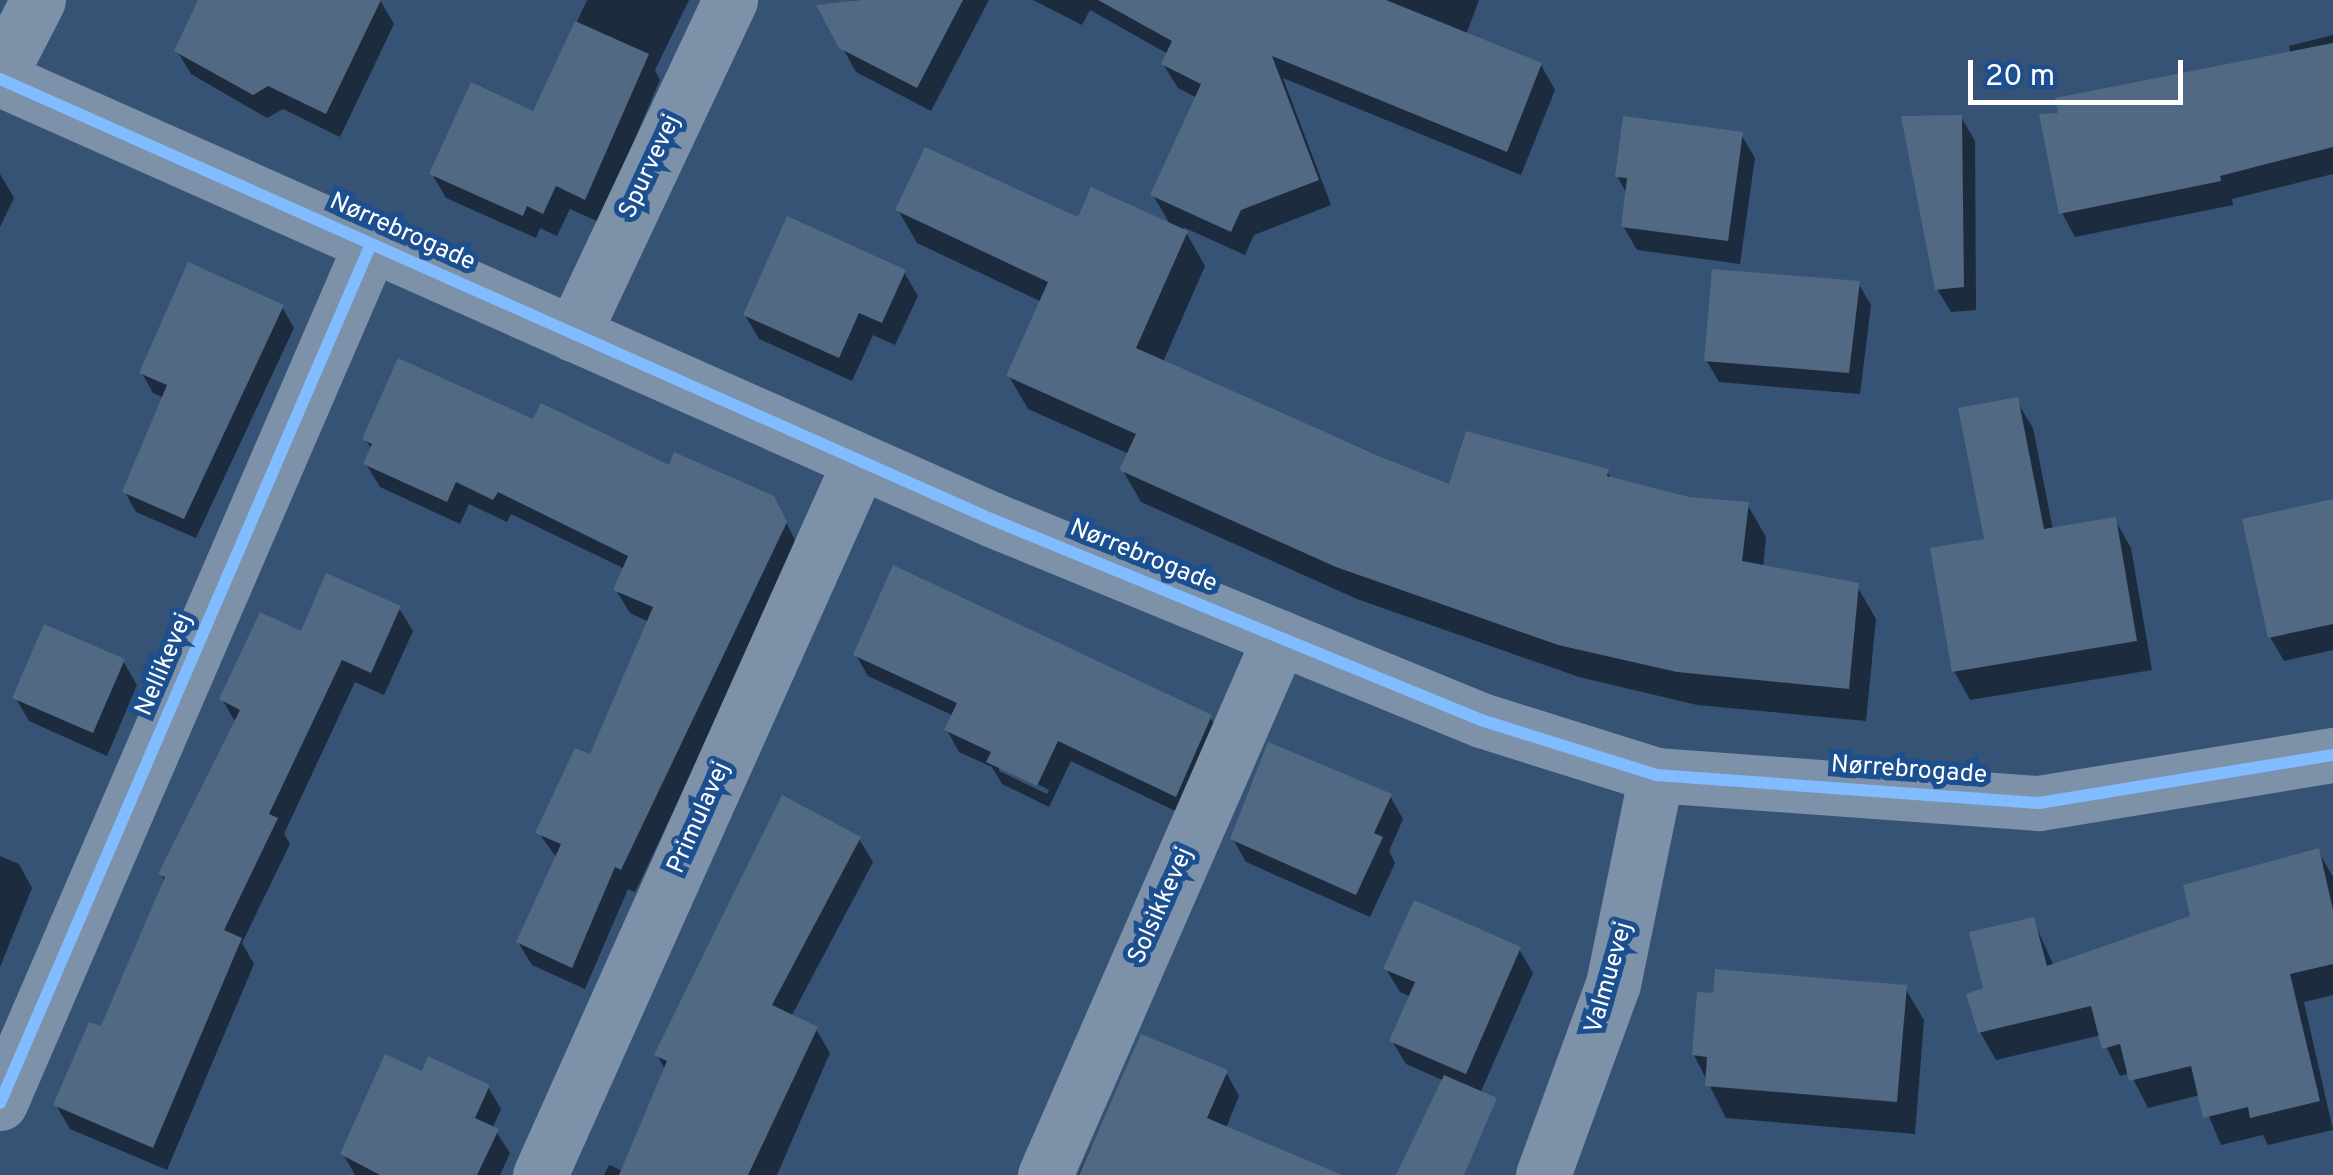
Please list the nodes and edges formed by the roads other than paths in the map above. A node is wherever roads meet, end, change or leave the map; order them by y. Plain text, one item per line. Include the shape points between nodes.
1 (38, 0) edge
2 (730, 0) edge
3 (0, 76) edge
4 (371, 244) junction
5 (573, 334) junction
6 (860, 462) junction
7 (1280, 637) junction
8 (2333, 755) edge
9 (1656, 774) junction
10 (0, 1103) edge
11 (540, 1175) edge
12 (1044, 1175) edge
13 (1543, 1175) edge

1 - 3 street
2 - 5 street, Spurvevej
3 - 4 street, Nørrebrogade
4 - 5 street, Nørrebrogade
4 - 10 street, Nellikevej
5 - 6 street, Nørrebrogade
6 - 7 street, Nørrebrogade
6 - 11 street, Primulavej
7 - 9 street, Nørrebrogade via 1481,720
7 - 12 street, Solsikkevej
8 - 9 street, Nørrebrogade via 2038,803
9 - 13 street, Valmuevej via 1613,984

